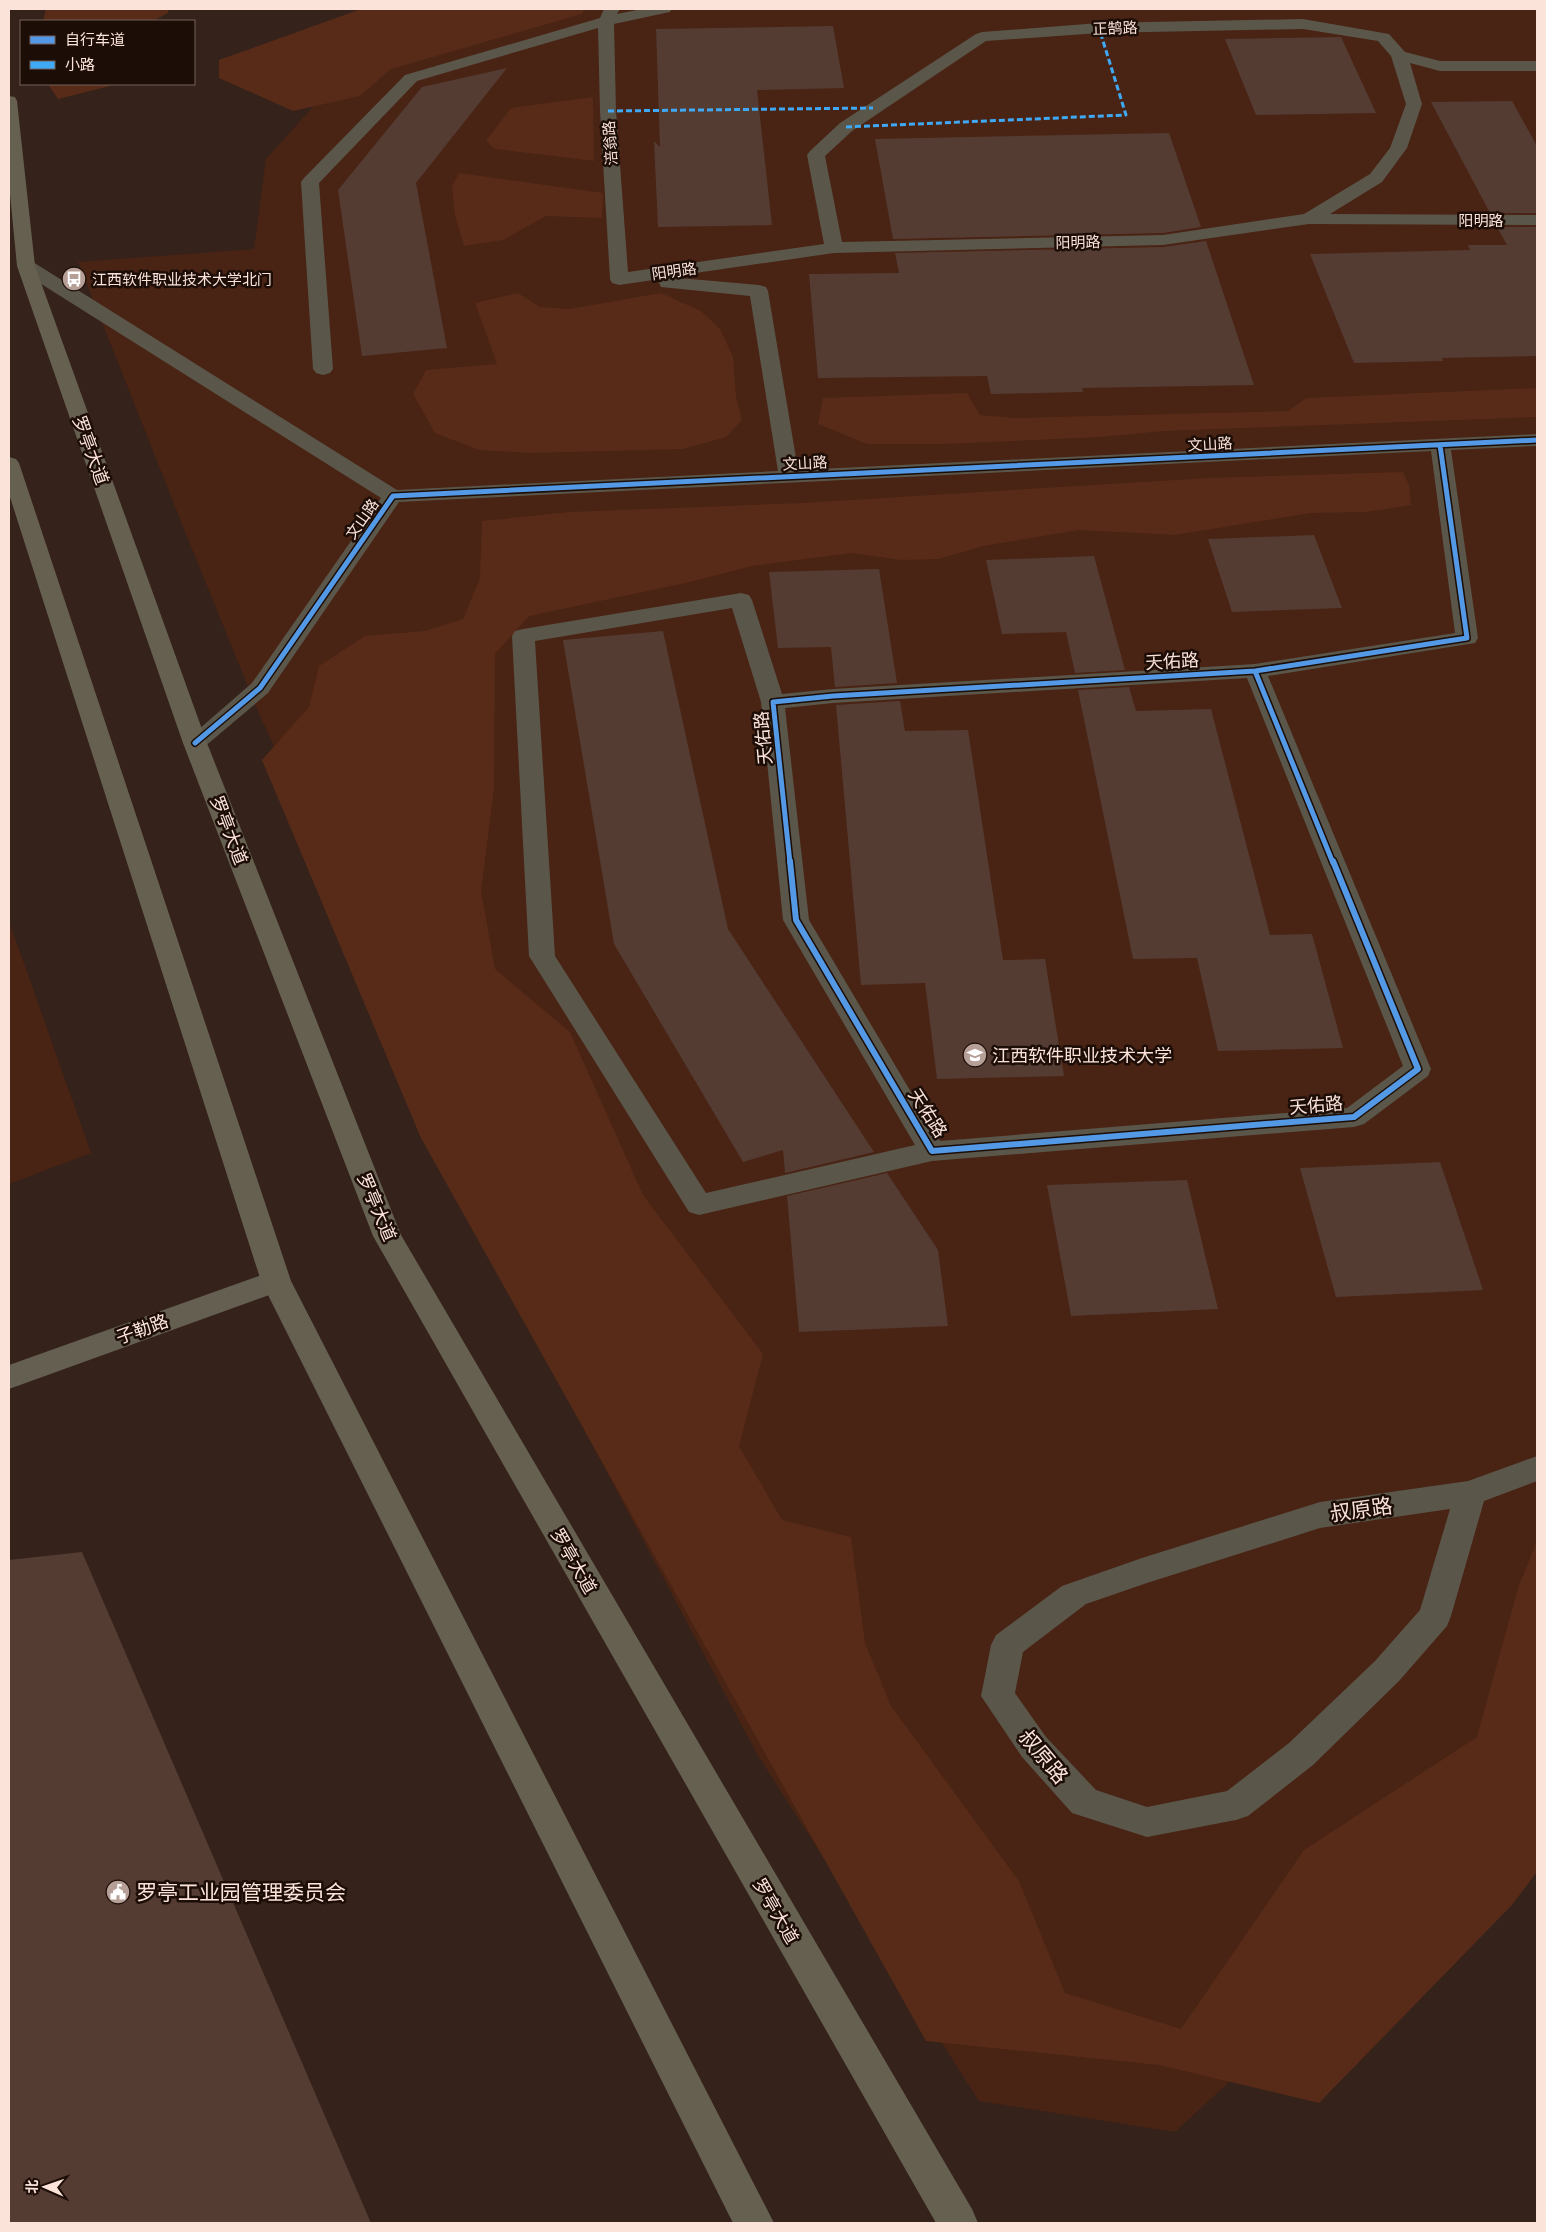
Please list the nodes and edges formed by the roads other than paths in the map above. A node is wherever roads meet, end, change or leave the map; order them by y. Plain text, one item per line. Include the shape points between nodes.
1 (664, 9) edge
2 (1141, 9) edge
3 (1295, 9) edge
4 (609, 15) edge
5 (1303, 24) junction
6 (1148, 27) junction
7 (1399, 55) junction
8 (1537, 66) edge
9 (9, 101) edge
10 (1309, 219) junction
11 (1537, 220) edge
12 (834, 248) junction
13 (26, 266) junction
14 (619, 279) junction
15 (323, 369) dead end
16 (1537, 440) edge
17 (1440, 445) junction
18 (9, 463) edge
19 (789, 476) junction
20 (393, 496) junction
21 (1254, 671) junction
22 (773, 702) junction
23 (195, 743) junction
24 (932, 1151) junction
25 (276, 1281) junction
26 (9, 1377) edge
27 (1537, 1468) edge
28 (1470, 1493) junction
29 (754, 2223) edge
30 (958, 2223) edge

1 - 4 street
2 - 6 street
3 - 5 street
4 - 14 street, 涪翁路 via 608,111
4 - 15 street via 410,78 310,182
5 - 6 street, 正鹄路
5 - 7 street, 正鹄路 via 1383,37
6 - 12 street, 正鹄路 via 982,37 846,127 816,155
7 - 8 street via 1440,66
7 - 10 street via 1414,104 1398,148 1376,178
9 - 13 highway, 罗亭大道
10 - 11 street, 阳明路
10 - 12 street, 阳明路 via 1163,240
12 - 14 street, 阳明路
13 - 20 street
13 - 23 highway, 罗亭大道
14 - 19 street via 759,291
16 - 17 street, 文山路
17 - 19 street, 文山路
17 - 21 street, 天佑路 via 1467,638
18 - 25 highway
19 - 20 street, 文山路
20 - 23 street, 文山路 via 260,688
21 - 22 street, 天佑路
21 - 24 street, 天佑路 via 1418,1069 1354,1118
22 - 24 street, 天佑路 via 796,920
22 - 24 street via 742,600 523,636 542,956 699,1204
23 - 30 highway, 罗亭大道 via 387,1236
25 - 26 main road, 子勒路
25 - 29 highway
27 - 28 street, 叔原路
28 - 28 street, 叔原路 via 1320,1515 1142,1570 1074,1596 1008,1645 998,1696 1034,1748 1084,1802 1147,1822 1236,1804 1301,1754 1387,1671 1435,1616

